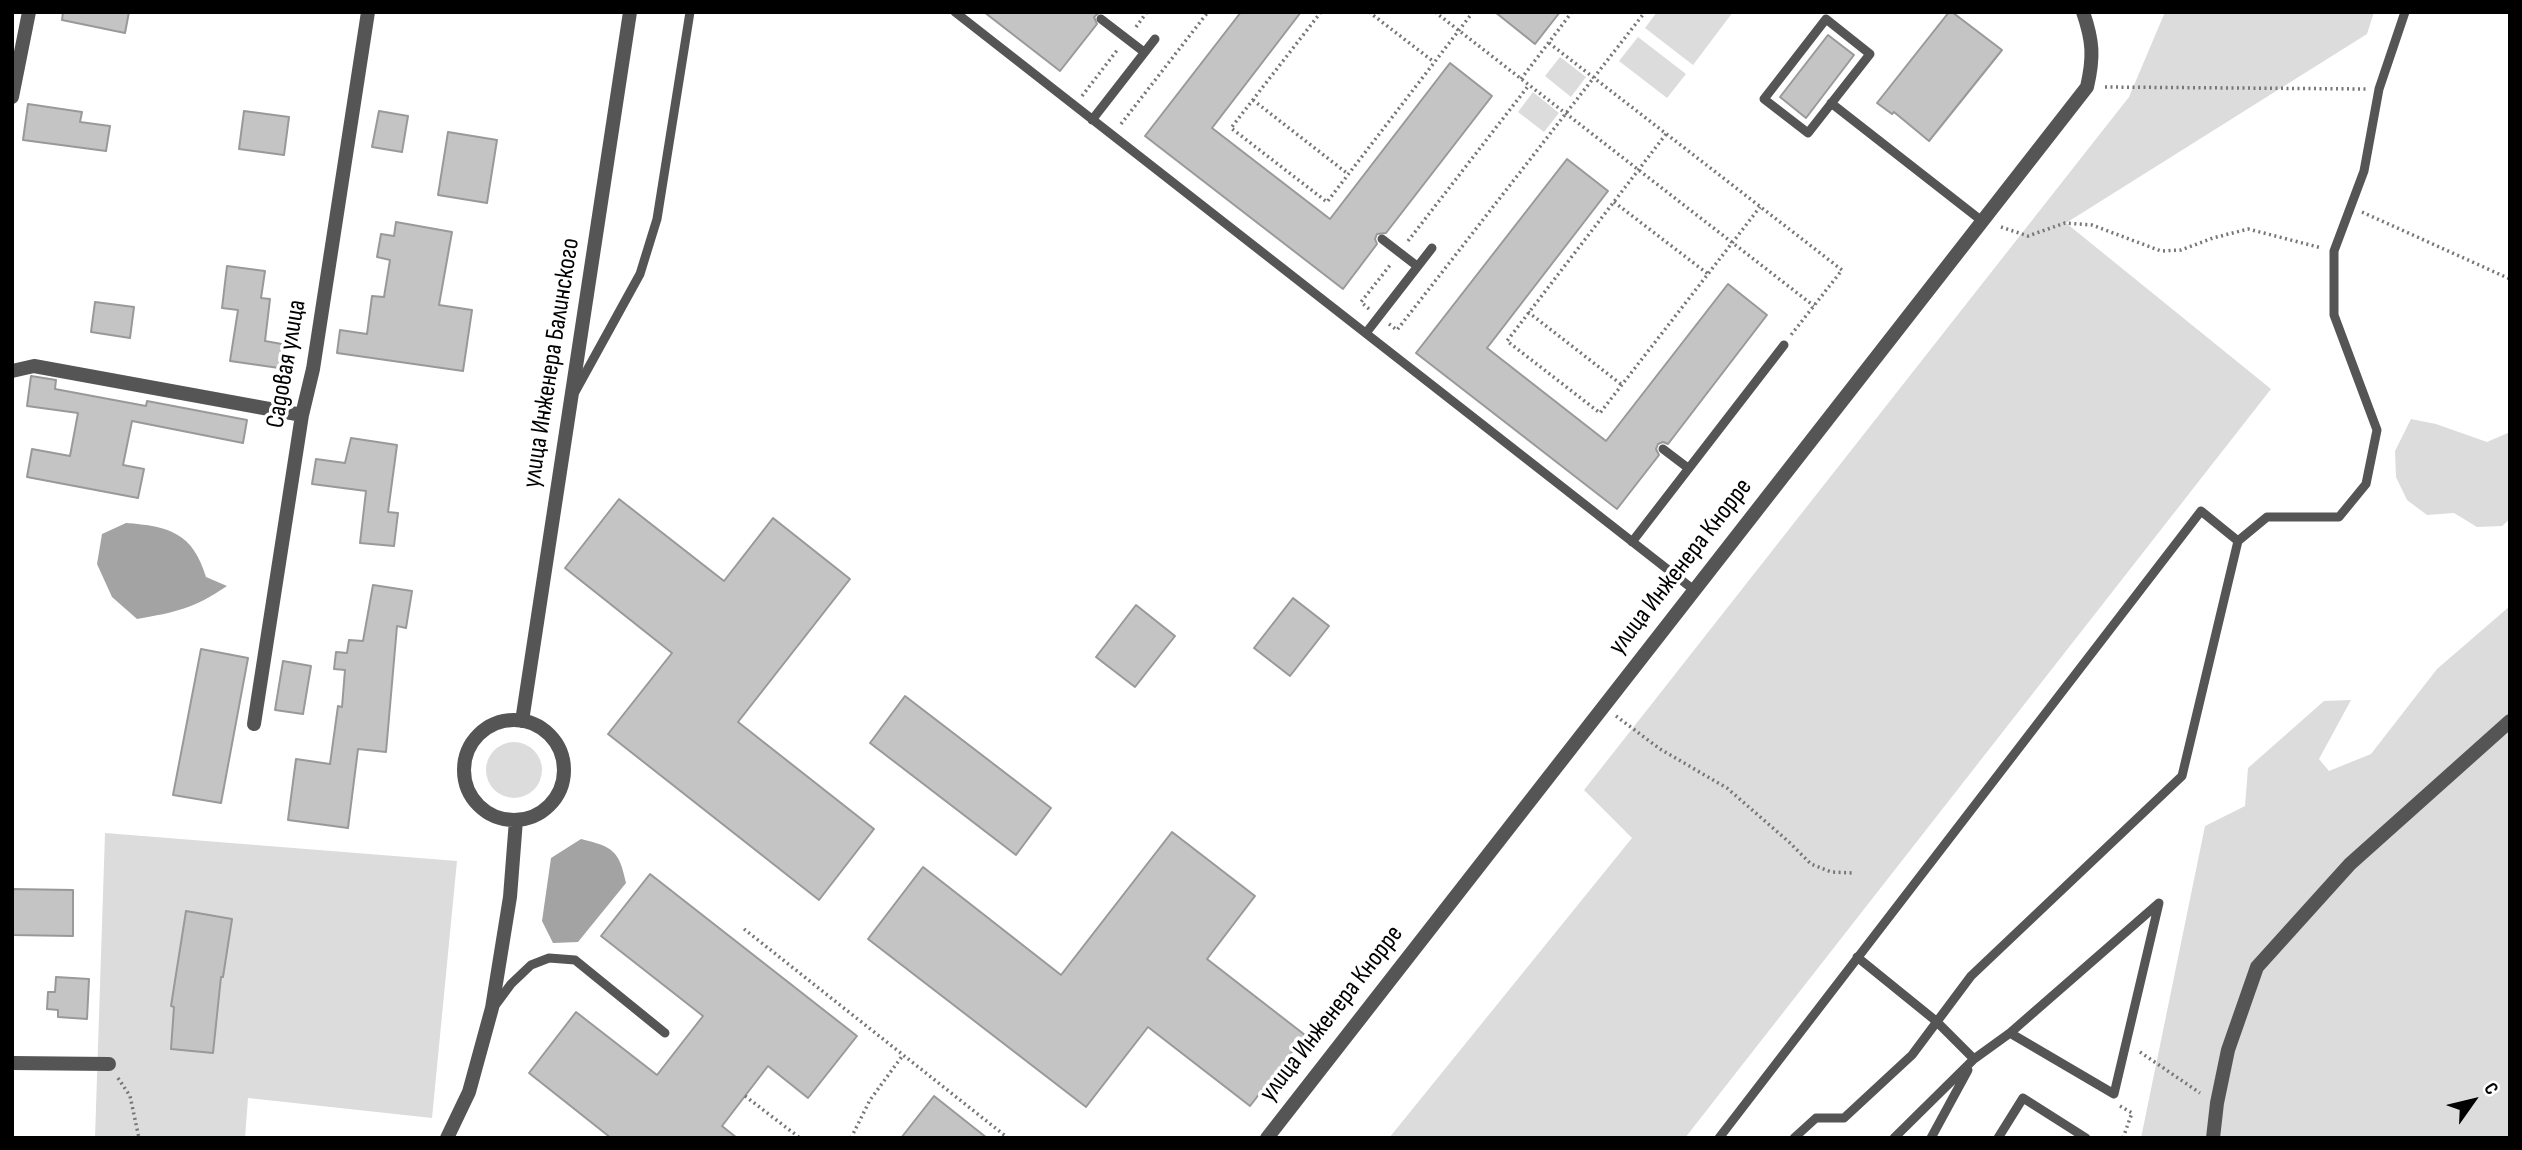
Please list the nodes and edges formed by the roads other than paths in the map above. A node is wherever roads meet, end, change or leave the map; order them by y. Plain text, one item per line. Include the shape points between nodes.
1 (29, 12) edge
2 (368, 12) edge
3 (630, 12) edge
4 (690, 12) edge
5 (955, 12) edge
6 (2083, 12) edge
7 (2405, 12) edge
8 (1101, 19) dead end
9 (1154, 39) dead end
10 (1144, 52) junction
11 (12, 97) edge
12 (1832, 103) junction
13 (1092, 120) junction
14 (1982, 220) junction
15 (1382, 239) dead end
16 (1432, 248) dead end
17 (1418, 266) junction
18 (1366, 333) junction
19 (1784, 345) road end
20 (12, 371) edge
21 (571, 400) junction
22 (302, 415) junction
23 (1664, 449) dead end
24 (1688, 468) junction
25 (2238, 541) junction
26 (1632, 542) junction
27 (1694, 590) junction
28 (522, 720) junction
29 (2510, 720) edge
30 (254, 724) dead end
31 (516, 820) junction
32 (1857, 957) junction
33 (492, 1008) junction
34 (1936, 1021) junction
35 (665, 1033) dead end
36 (2010, 1033) junction
37 (1974, 1059) junction
38 (12, 1063) edge
39 (109, 1064) road end
40 (447, 1138) edge
41 (1266, 1138) edge
42 (1719, 1138) edge
43 (1794, 1138) edge
44 (1894, 1138) edge
45 (1931, 1138) edge
46 (1998, 1138) edge
47 (2086, 1138) edge
48 (2213, 1138) edge

1 - 11 street
2 - 22 street, Садовая улица
3 - 21 street, улица Инженера Балинского
4 - 21 lane via 657,219 640,274
5 - 13 lane
6 - 14 street, улица Инженера Кнорре via 2093,62 2087,87
7 - 25 lane via 2379,89 2364,171 2334,251 2334,315 2377,430 2366,484 2339,517 2267,517
8 - 10 lane
9 - 10 lane
10 - 13 lane
12 - 12 lane via 1808,133 1764,99 1826,19 1870,54
12 - 14 lane
13 - 18 lane
14 - 27 street, улица Инженера Кнорре
15 - 17 lane
16 - 17 lane
17 - 18 lane
18 - 26 lane
19 - 24 lane
20 - 22 street via 34,366
21 - 28 street, улица Инженера Балинского
22 - 30 street, Садовая улица
23 - 24 lane
24 - 26 lane
25 - 32 lane via 2201,511
25 - 34 lane via 2182,776 1971,976
26 - 27 lane
27 - 41 street, улица Инженера Кнорре
28 - 31 street via 545,731 557,744 564,778 547,807
28 - 31 street via 505,721 481,733 470,746 464,771 468,788 483,809
29 - 48 street via 2350,864 2257,967 2228,1050
31 - 33 street via 510,897
32 - 34 lane
32 - 42 lane
33 - 35 lane via 531,965 550,958 575,960
33 - 40 street via 469,1092
34 - 37 lane
34 - 43 lane via 1912,1055 1844,1118 1816,1118
36 - 36 lane via 2114,1094 2159,903
36 - 37 lane
37 - 44 lane
37 - 45 lane
38 - 39 street
46 - 47 lane via 2023,1098

